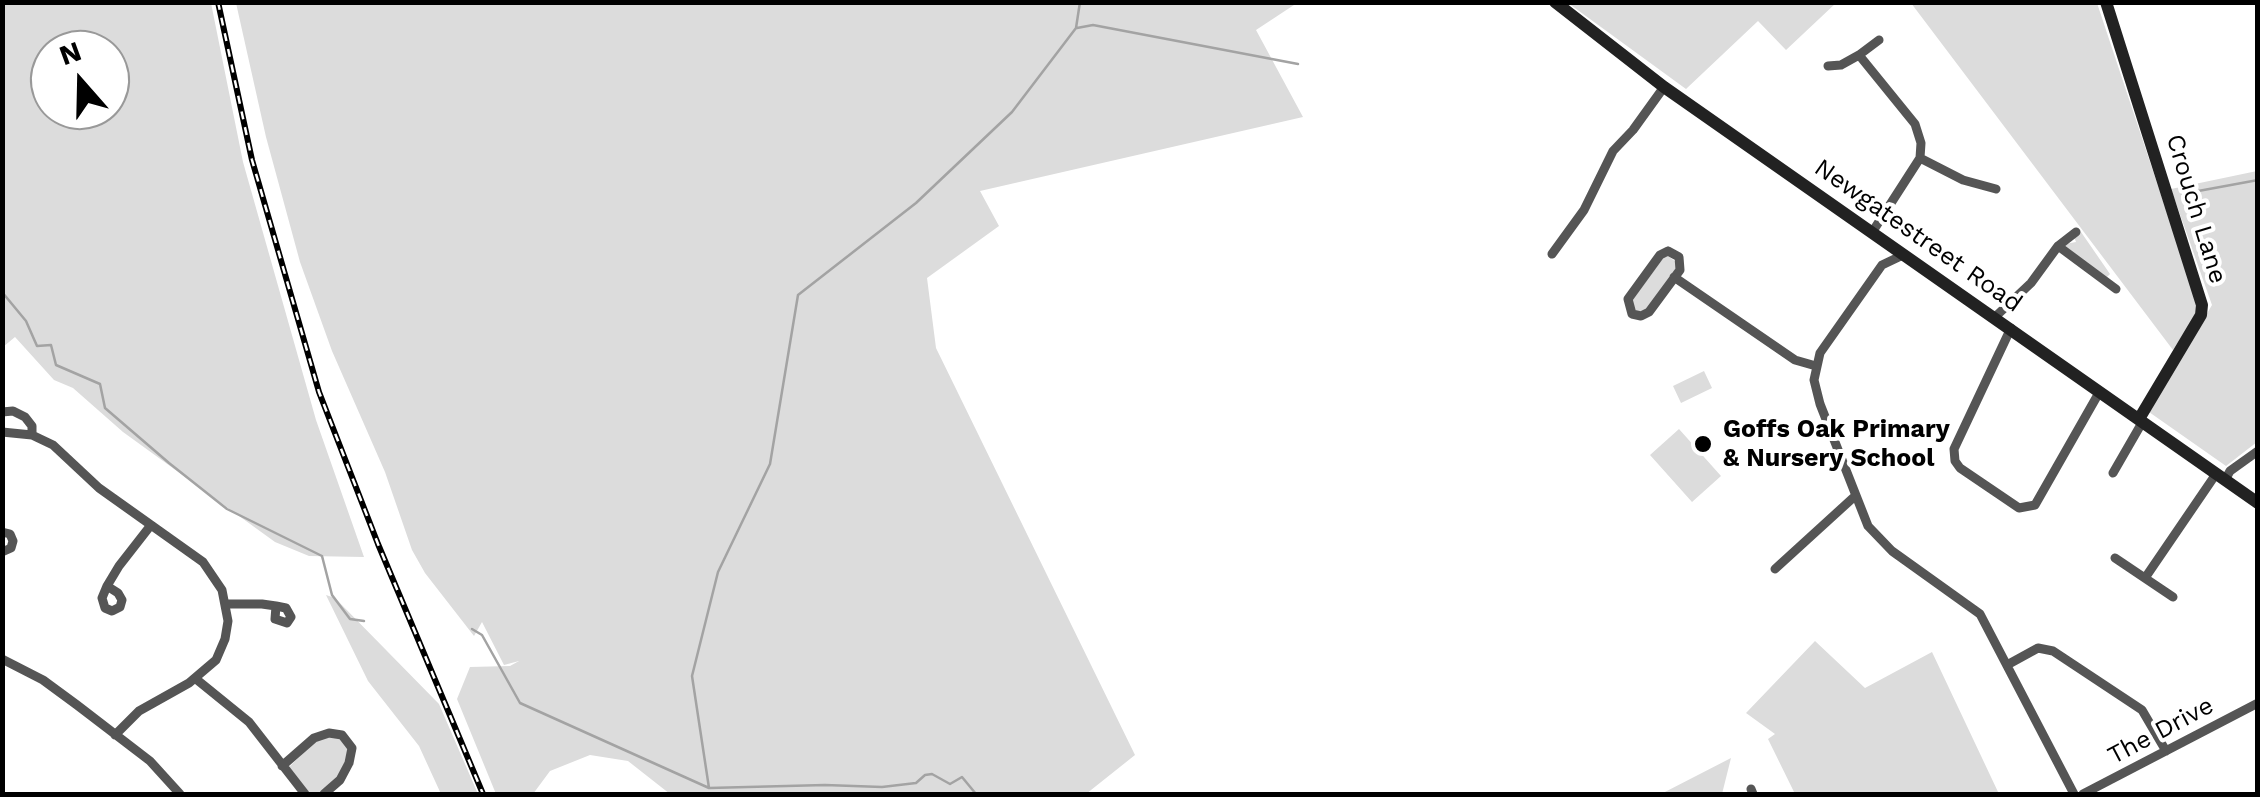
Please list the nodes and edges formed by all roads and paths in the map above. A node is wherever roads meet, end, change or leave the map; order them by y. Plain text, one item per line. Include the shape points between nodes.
1 (1555, 2) edge
2 (2106, 2) edge
3 (1879, 40) dead end
4 (1859, 55) junction
5 (1828, 66) dead end
6 (1664, 87) junction
7 (1920, 158) junction
8 (1996, 190) dead end
9 (2076, 232) dead end
10 (1877, 234) junction
11 (2058, 246) junction
12 (1552, 254) dead end
13 (1906, 255) junction
14 (1884, 262) junction
15 (1674, 277) junction
16 (2116, 289) dead end
17 (1995, 317) junction
18 (2011, 328) junction
19 (1816, 366) junction
20 (2100, 391) junction
21 (2, 412) edge
22 (2141, 420) junction
23 (2, 432) edge
24 (32, 435) junction
25 (2258, 452) edge
26 (2113, 472) dead end
27 (2220, 477) junction
28 (1854, 497) junction
29 (2258, 503) edge
30 (151, 525) junction
31 (2, 532) edge
32 (2, 552) edge
33 (2115, 558) dead end
34 (1776, 569) dead end
35 (2145, 578) junction
36 (107, 586) dead end
37 (2172, 597) dead end
38 (226, 604) junction
39 (276, 606) dead end
40 (2, 659) edge
41 (2007, 664) junction
42 (196, 678) junction
43 (2258, 703) edge
44 (115, 735) junction
45 (2166, 751) junction
46 (282, 766) junction
47 (180, 794) edge
48 (304, 794) edge
49 (324, 794) edge
50 (2074, 794) edge
51 (2083, 794) edge

1 - 6 street, Newgatestreet Road
2 - 22 street, Crouch Lane via 2202,305
3 - 4 street
4 - 5 street
4 - 7 street via 1915,124
6 - 10 street, Newgatestreet Road
6 - 12 street via 1613,151 1584,210
7 - 8 street
7 - 10 street
9 - 11 street
10 - 13 street, Newgatestreet Road
10 - 14 street
11 - 16 street
11 - 17 street
13 - 14 street
13 - 17 street, Newgatestreet Road
14 - 19 street
15 - 15 street via 1649,312 1632,314 1628,299 1663,252 1679,257
15 - 19 street via 1795,360
17 - 18 street, Newgatestreet Road
18 - 20 street, Newgatestreet Road
18 - 20 street via 1954,449 1960,468 2019,508 2035,505
19 - 28 street via 1820,404
20 - 22 street, Newgatestreet Road
21 - 24 street via 25,417
22 - 26 street
22 - 27 street, Newgatestreet Road
23 - 24 street
24 - 30 street
25 - 27 street
27 - 29 street, Newgatestreet Road
27 - 35 street
28 - 34 street
28 - 41 street via 1880,541 1980,614
30 - 36 street
30 - 38 street via 203,562
31 - 32 street via 13,540
33 - 35 street
35 - 37 street
38 - 39 street
38 - 42 street via 221,651
40 - 44 street
41 - 45 street via 2038,648 2053,651 2142,710
41 - 50 street
42 - 44 street via 139,711
42 - 46 street via 249,722
43 - 45 street, The Drive
44 - 47 street
45 - 51 street, The Drive
46 - 48 street
46 - 49 street via 314,738 342,735 350,743 350,762

